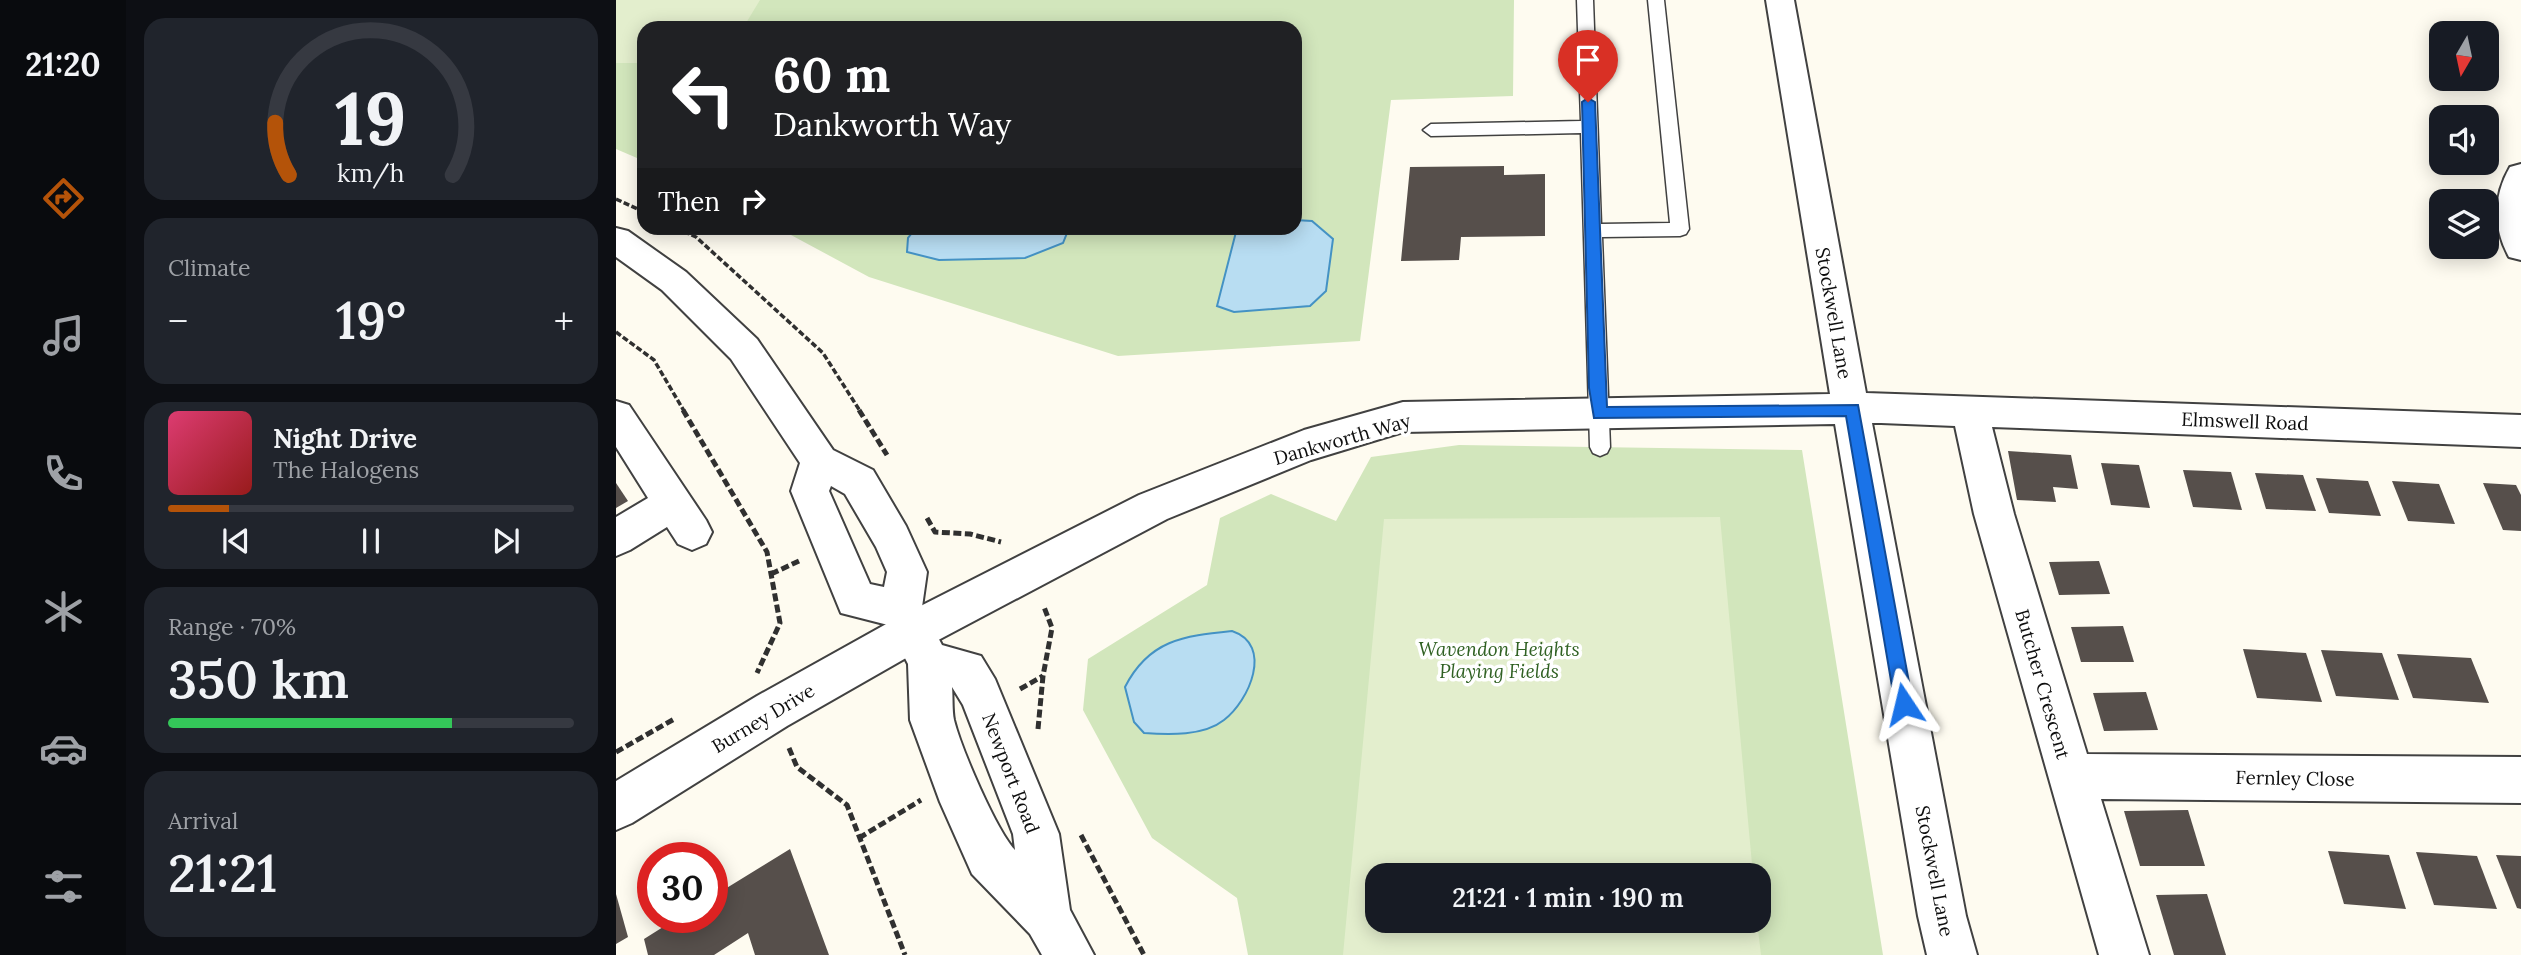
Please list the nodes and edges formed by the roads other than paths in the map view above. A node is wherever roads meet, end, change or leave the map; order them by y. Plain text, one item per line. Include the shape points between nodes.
1 (1585, 0) edge
2 (1656, 0) edge
3 (1780, 0) edge
4 (1589, 127) junction
5 (1431, 130) dead end
6 (2521, 175) edge
7 (1593, 231) junction
8 (616, 240) edge
9 (2521, 248) edge
10 (1852, 410) junction
11 (1970, 411) junction
12 (616, 416) edge
13 (1600, 430) junction
14 (2521, 432) edge
15 (820, 461) junction
16 (616, 538) edge
17 (914, 634) junction
18 (2070, 776) junction
19 (2521, 780) edge
20 (616, 807) edge
21 (1058, 936) edge
22 (1952, 955) edge
23 (2124, 955) edge

1 - 4 lane
2 - 7 lane via 1680,229
3 - 10 street, Stockwell Lane
4 - 5 lane
4 - 7 lane
6 - 9 street via 2512,194 2515,235
7 - 13 lane
8 - 15 street via 674,281 744,349
10 - 11 street, Elmswell Road
10 - 13 street, Dankworth Way
10 - 22 street, Stockwell Lane
11 - 14 street, Elmswell Road
11 - 18 street, Butcher Crescent via 1994,514
12 - 16 street via 682,517
13 - 17 street, Dankworth Way via 1403,417 1304,446 1153,507
15 - 17 street via 859,482 892,538 908,572
15 - 17 street via 810,491 856,600
17 - 20 street, Burney Drive via 772,711
17 - 21 street via 932,720 989,857
18 - 19 street, Fernley Close
18 - 23 street, Butcher Crescent

